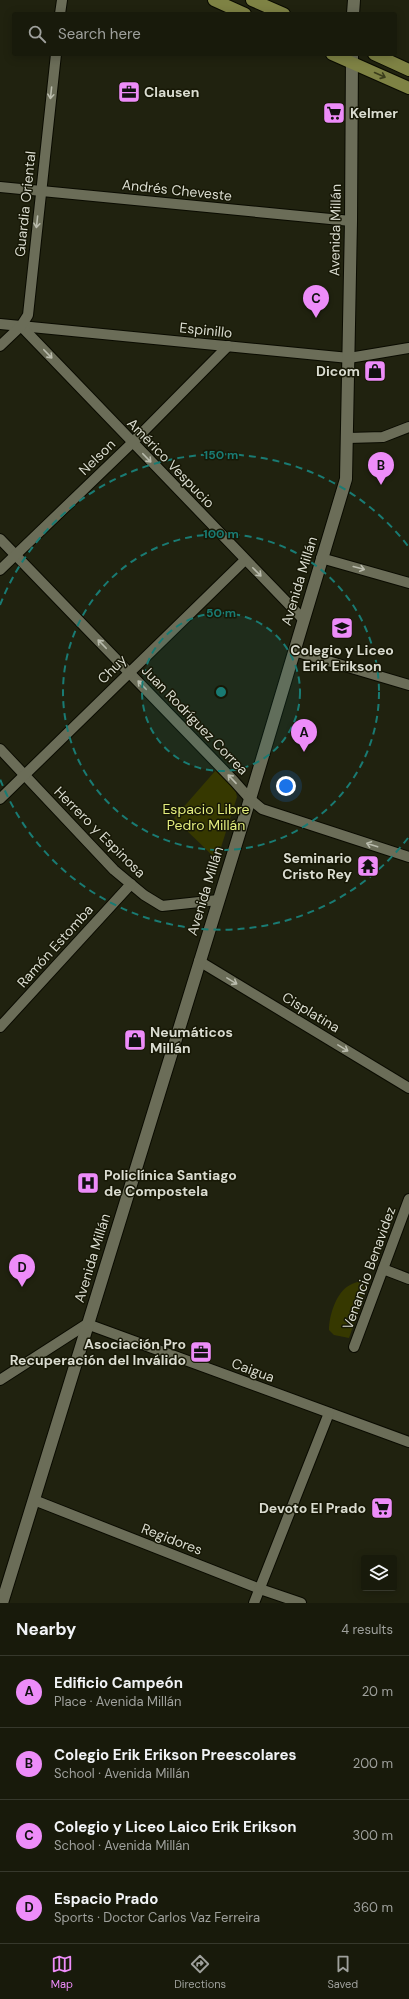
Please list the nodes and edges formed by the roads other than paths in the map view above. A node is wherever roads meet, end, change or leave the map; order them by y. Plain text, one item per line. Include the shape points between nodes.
1 (62, 0) edge
2 (214, 0) edge
3 (252, 0) edge
4 (354, 0) edge
5 (60, 12) edge
6 (241, 12) edge
7 (279, 12) edge
8 (353, 12) edge
9 (56, 56) edge
10 (342, 56) edge
11 (378, 56) edge
12 (352, 58) edge
13 (409, 70) edge
14 (409, 88) edge
15 (0, 187) edge
16 (40, 190) junction
17 (351, 221) junction
18 (0, 324) edge
19 (21, 326) junction
20 (0, 346) edge
21 (228, 346) junction
22 (409, 348) edge
23 (348, 358) junction
24 (409, 427) edge
25 (348, 438) junction
26 (132, 443) junction
27 (0, 539) edge
28 (16, 555) junction
29 (322, 558) junction
30 (245, 560) junction
31 (0, 570) edge
32 (409, 583) edge
33 (303, 619) junction
34 (294, 651) junction
35 (129, 672) junction
36 (409, 685) edge
37 (0, 750) edge
38 (24, 775) junction
39 (0, 799) edge
40 (250, 799) junction
41 (409, 857) edge
42 (131, 884) junction
43 (218, 900) junction
44 (199, 961) junction
45 (0, 1027) edge
46 (409, 1088) edge
47 (409, 1199) edge
48 (384, 1269) junction
49 (409, 1279) edge
50 (87, 1324) junction
51 (354, 1347) dead end
52 (0, 1380) edge
53 (329, 1413) junction
54 (409, 1442) edge
55 (34, 1500) junction
56 (260, 1589) junction
57 (2, 1603) edge
58 (254, 1603) edge
59 (301, 1603) edge

1 - 5 street
2 - 6 main road
3 - 7 main road
4 - 8 main road
9 -> 16 street, Guardia Oriental
10 - 12 main road
11 - 13 main road
12 -> 14 main road
12 - 17 main road, Avenida Millán
15 - 16 street, Andrés Cheveste
16 - 17 street, Andrés Cheveste
16 -> 19 street, Guardia Oriental via 28,314
17 - 23 main road, Avenida Millán
18 - 19 street, Espinillo
19 - 20 street, Guardia Oriental
19 - 21 street, Espinillo
19 -> 26 street, Américo Vespucio
21 - 23 street, Espinillo
21 - 26 street, Nelson
22 - 23 street, Espinillo
23 - 25 main road, Avenida Millán
24 - 25 street via 378,438
25 - 29 main road, Avenida Millán via 346,479
26 - 28 street, Nelson
26 -> 30 street, Américo Vespucio
27 - 28 street, Juan Rodríguez Correa
28 - 31 street, Nelson
35 -> 28 street, Juan Rodríguez Correa
29 -> 32 street
29 - 33 main road, Avenida Millán
30 -> 33 street, Américo Vespucio
30 - 35 street, Chuy
33 - 34 main road, Avenida Millán
34 - 36 street
34 - 40 main road, Avenida Millán
35 - 38 street, Chuy
40 -> 35 street, Juan Rodríguez Correa
37 - 38 street, Herrero y Espinosa
38 - 39 street, Chuy
38 - 42 street, Herrero y Espinosa via 114,870
41 -> 40 street, Juan Rodríguez Correa via 262,809
40 - 43 main road, Avenida Millán
42 - 43 street, Herrero y Espinosa via 162,906
42 - 45 street, Ramón Estomba
43 - 44 main road, Avenida Millán
44 -> 46 street, Cisplatina
44 - 50 main road, Avenida Millán
47 - 48 street, Venancio Benavidez
48 - 49 street
48 - 51 street, Venancio Benavidez
50 - 52 street
50 - 53 street, Caigua
50 - 55 main road, Avenida Millán
53 - 54 street, Caigua
53 - 56 street
55 - 56 street, Regidores
55 - 57 main road, Avenida Millán
56 - 58 street
56 - 59 street, Regidores

